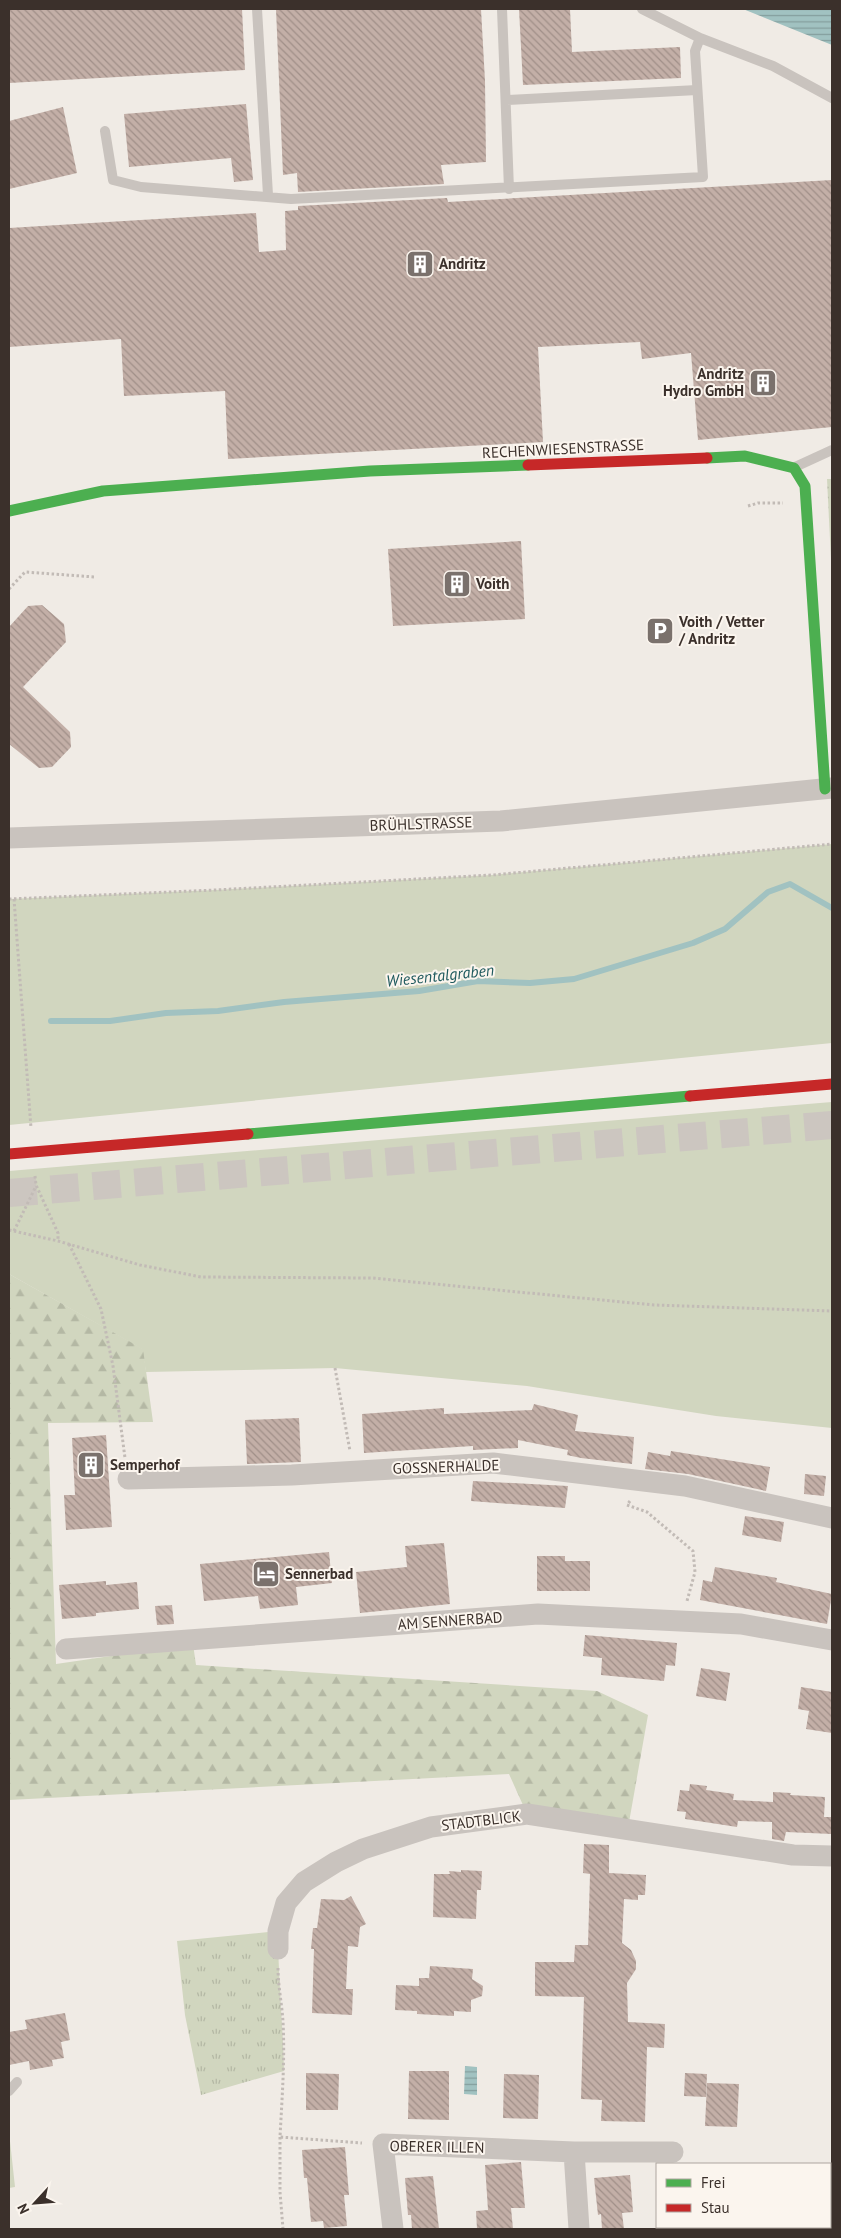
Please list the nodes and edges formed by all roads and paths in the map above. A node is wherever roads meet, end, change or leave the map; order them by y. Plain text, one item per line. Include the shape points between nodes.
1 (257, 9) edge
2 (502, 9) edge
3 (642, 9) edge
4 (700, 38) junction
5 (697, 90) junction
6 (832, 98) edge
7 (507, 100) junction
8 (105, 131) dead end
9 (509, 189) junction
10 (268, 196) junction
11 (832, 450) edge
12 (794, 468) junction
13 (806, 500) junction
14 (748, 506) dead end
15 (9, 511) edge
16 (94, 577) dead end
17 (9, 590) edge
18 (828, 789) edge
19 (9, 838) edge
20 (832, 844) edge
21 (9, 899) edge
22 (14, 899) junction
23 (832, 1084) edge
24 (32, 1136) dead end
25 (9, 1154) edge
26 (35, 1175) dead end
27 (36, 1185) junction
28 (9, 1230) edge
29 (14, 1231) junction
30 (58, 1241) junction
31 (69, 1244) junction
32 (832, 1311) edge
33 (335, 1368) dead end
34 (353, 1471) junction
35 (136, 1478) joint
36 (637, 1499) dead end
37 (832, 1518) edge
38 (685, 1621) junction
39 (832, 1640) edge
40 (66, 1649) dead end
41 (832, 1856) edge
42 (278, 1949) joint
43 (17, 2082) dead end
44 (9, 2090) edge
45 (280, 2137) junction
46 (383, 2144) junction
47 (574, 2152) junction
48 (674, 2152) dead end
49 (283, 2229) edge
50 (393, 2229) edge
51 (579, 2229) edge

1 - 10 lane
2 - 7 lane
3 - 4 lane
4 - 5 lane via 695,51
4 - 6 lane via 773,66
5 - 7 lane
5 - 9 lane via 703,177
7 - 9 lane
8 - 10 lane via 113,180 141,187
9 - 10 lane via 291,199
11 - 12 lane
12 - 13 main road via 805,486
12 - 15 main road, RECHENWIESENSTRASSE via 746,456 370,471 103,491
13 - 14 path
13 - 18 main road
16 - 17 path via 25,572
18 - 19 street, BRÜHLSTRASSE via 501,821
20 - 22 path via 492,875
21 - 22 path
22 - 24 path
23 - 25 main road
26 - 27 path
27 - 29 path
27 - 30 path via 58,1233
28 - 29 path
29 - 30 path
30 - 31 path
31 - 32 path via 140,1265 201,1277 372,1278 654,1304
31 - 35 path via 101,1309
33 - 34 path
34 - 35 street, GOSSNERHALDE
34 - 37 street, GOSSNERHALDE via 493,1463 685,1486
36 - 38 path via 626,1505 647,1512 693,1551 695,1572 683,1611
38 - 39 street, AM SENNERBAD via 741,1624
38 - 40 street, AM SENNERBAD via 538,1614
41 - 42 street, STADTBLICK via 793,1855 527,1814 431,1827 363,1849 304,1882 286,1903 278,1931
42 - 45 path via 284,2070
43 - 44 lane
45 - 46 path
45 - 49 path
46 - 47 street, OBERER ILLEN
46 - 50 street, OBERER ILLEN
47 - 48 street, OBERER ILLEN
47 - 51 street

